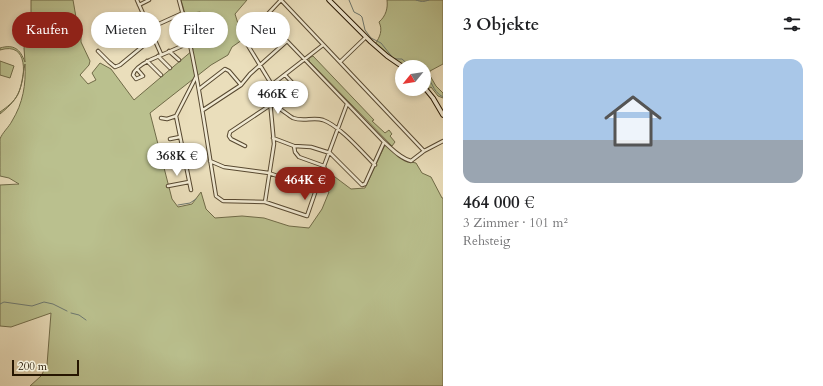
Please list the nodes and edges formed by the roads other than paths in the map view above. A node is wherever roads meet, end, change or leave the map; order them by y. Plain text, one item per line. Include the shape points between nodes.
1 (137, 0) edge
2 (149, 0) edge
3 (179, 0) edge
4 (281, 0) edge
5 (329, 0) edge
6 (139, 5) junction
7 (142, 12) edge
8 (183, 12) edge
9 (366, 37) junction
10 (323, 45) junction
11 (141, 48) edge
12 (157, 48) edge
13 (176, 48) edge
14 (190, 48) edge
15 (98, 51) dead end
16 (169, 51) junction
17 (159, 55) junction
18 (179, 60) dead end
19 (305, 60) junction
20 (147, 61) junction
21 (340, 62) junction
22 (395, 62) edge
23 (259, 65) junction
24 (170, 68) dead end
25 (137, 69) dead end
26 (161, 75) dead end
27 (285, 75) junction
28 (196, 77) junction
29 (241, 85) junction
30 (272, 85) junction
31 (199, 89) junction
32 (305, 96) dead end
33 (431, 96) edge
34 (347, 104) junction
35 (269, 105) junction
36 (203, 110) junction
37 (443, 115) edge
38 (176, 116) junction
39 (161, 118) dead end
40 (338, 129) junction
41 (180, 137) junction
42 (273, 138) junction
43 (170, 139) dead end
44 (443, 141) edge
45 (384, 142) junction
46 (245, 146) dead end
47 (294, 146) junction
48 (424, 151) junction
49 (330, 153) junction
50 (184, 160) junction
51 (210, 161) junction
52 (175, 162) dead end
53 (375, 165) junction
54 (269, 173) junction
55 (189, 182) junction
56 (168, 186) dead end
57 (191, 190) dead end
58 (265, 202) junction

1 - 6 street
2 - 6 street
3 - 8 street
4 - 10 street
4 - 23 street via 244,37
5 - 9 main road
6 - 7 street
9 - 21 street
9 - 22 main road
10 - 19 street
10 - 21 street
11 - 15 street via 120,65 115,66
12 - 17 street
13 - 16 street
14 - 28 street
16 - 17 street
16 - 18 street
17 - 20 street
17 - 24 street
19 - 23 street via 287,41
19 - 27 street
19 - 34 street
20 - 25 street
20 - 26 street
21 - 48 street
23 - 29 street
23 - 30 street
27 - 30 street
27 - 32 street
28 - 31 street
28 - 38 street
29 - 31 street via 225,69
29 - 36 street
30 - 35 street via 268,93
31 - 36 street
33 - 37 main road
34 - 40 street
34 - 45 street
35 - 40 street via 274,104 298,120 318,119
35 - 42 street
35 - 46 street via 230,132 231,140
36 - 51 street
38 - 39 street
38 - 41 street
40 - 49 street
40 - 53 street
41 - 43 street
41 - 50 street
42 - 47 street
42 - 54 street
44 - 48 street
45 - 48 street via 408,161 414,160
45 - 53 street
47 - 49 street via 311,147
47 - 49 street via 298,156 324,168
49 - 53 street via 362,185
50 - 52 street
50 - 55 street
51 - 54 street via 224,167
51 - 58 street via 216,196 223,201
54 - 58 street
54 - 58 street via 316,190 307,216
55 - 56 street
55 - 57 street

